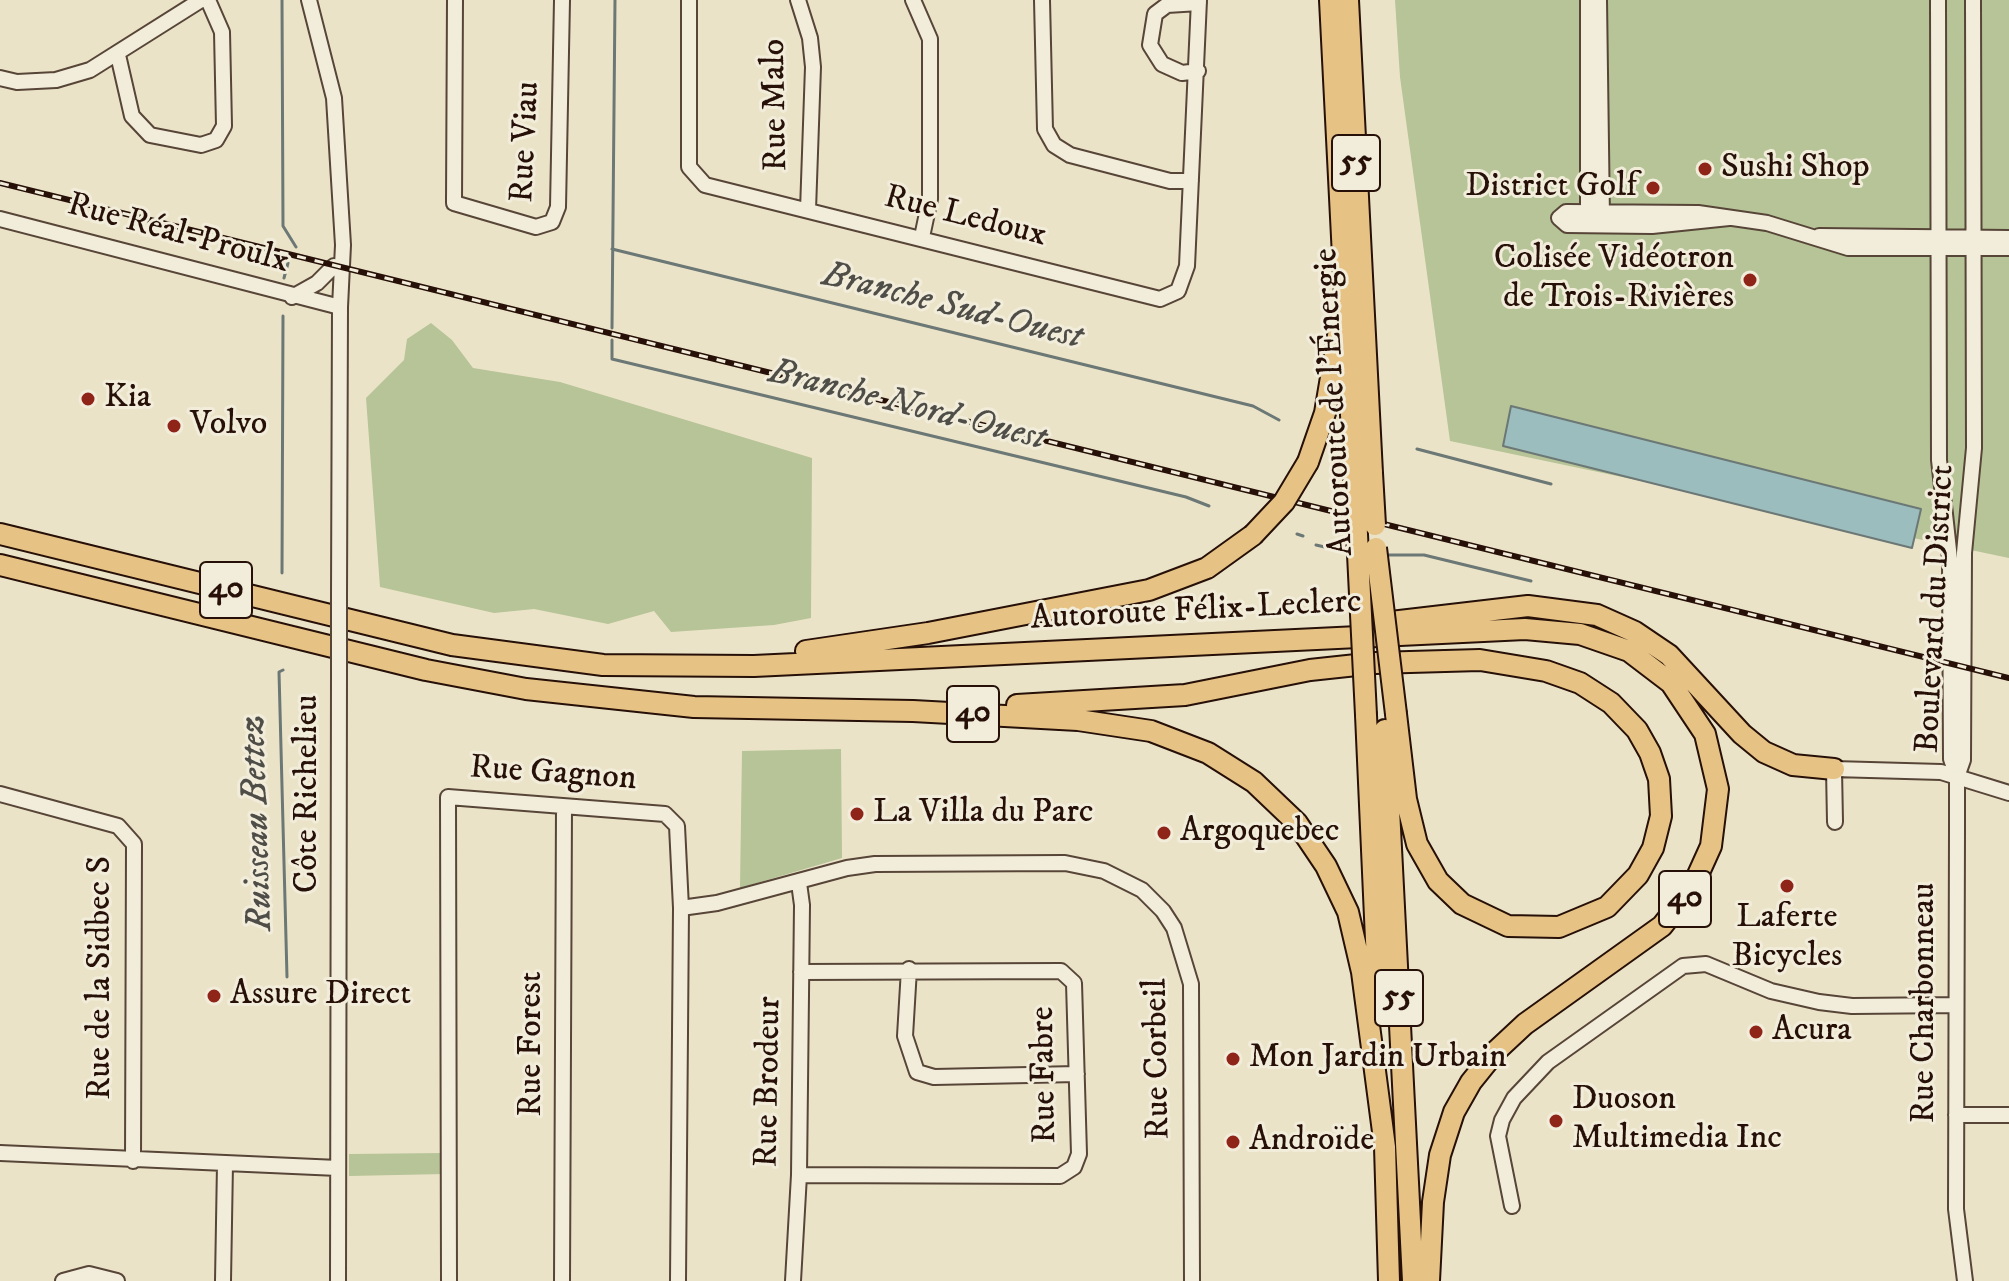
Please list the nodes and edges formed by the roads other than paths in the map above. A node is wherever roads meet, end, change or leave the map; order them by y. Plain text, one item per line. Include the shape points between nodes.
1 (201, 0) edge
2 (208, 0) edge
3 (309, 0) edge
4 (455, 0) edge
5 (562, 0) edge
6 (689, 0) edge
7 (798, 0) edge
8 (913, 0) edge
9 (1042, 0) edge
10 (1330, 0) edge
11 (1348, 0) edge
12 (1588, 0) edge
13 (1599, 0) edge
14 (1938, 0) edge
15 (1973, 0) edge
16 (1199, 1) edge
17 (118, 55) junction
18 (1198, 71) junction
19 (0, 78) edge
20 (1191, 181) junction
21 (340, 207) junction
22 (808, 210) junction
23 (1595, 218) junction
24 (0, 219) edge
25 (922, 237) junction
26 (2009, 238) edge
27 (1938, 242) junction
28 (1974, 243) junction
29 (2009, 248) edge
30 (334, 266) junction
31 (1345, 295) junction
32 (292, 297) junction
33 (340, 307) junction
34 (1363, 474) junction
35 (0, 534) edge
36 (0, 565) edge
37 (1072, 650) junction
38 (651, 668) junction
39 (913, 711) junction
40 (1382, 714) junction
41 (1834, 769) junction
42 (1957, 777) junction
43 (2009, 793) edge
44 (0, 794) edge
45 (564, 807) junction
46 (1835, 822) dead end
47 (799, 883) junction
48 (681, 908) junction
49 (909, 969) junction
50 (801, 972) junction
51 (1956, 1005) junction
52 (1077, 1074) junction
53 (1956, 1115) junction
54 (2009, 1115) edge
55 (1385, 1147) junction
56 (0, 1153) edge
57 (133, 1161) junction
58 (225, 1164) junction
59 (338, 1168) junction
60 (799, 1175) junction
61 (1512, 1206) dead end
62 (63, 1281) edge
63 (117, 1281) edge
64 (223, 1281) edge
65 (338, 1281) edge
66 (449, 1281) edge
67 (562, 1281) edge
68 (678, 1281) edge
69 (793, 1281) edge
70 (1192, 1281) edge
71 (1389, 1281) edge
72 (1413, 1281) edge
73 (1429, 1281) edge
74 (1965, 1281) edge

1 - 17 street
2 - 17 street via 222,32 224,126 216,140 201,145 150,135 132,116
3 - 21 street, Côte Richelieu via 334,98
4 - 5 street, Rue Viau via 454,203 536,227 552,222 558,207
6 - 22 street, Rue Ledoux via 689,167 705,185
7 - 22 street, Rue Malo via 813,67
8 - 25 street via 930,39 930,199
9 - 20 street via 1045,129 1054,145 1084,159 1170,181
10 - 31 highway, Autoroute de l'Énergie / 55
11 - 34 highway, Autoroute de l'Énergie / 55
12 - 23 street
13 - 23 street
14 - 27 street, Boulevard du District
15 - 28 street, Boulevard du District
16 - 18 street, Rue Ledoux
16 - 18 street, Rue Ledoux via 1167,5 1155,14 1150,45 1162,64 1182,73
17 - 19 street via 56,80
18 - 20 street, Rue Ledoux
20 - 25 street, Rue Ledoux via 1187,266 1178,291 1160,299
21 - 30 street, Côte Richelieu
21 - 33 street, Côte Richelieu
22 - 25 street, Rue Ledoux
23 - 27 street via 1698,213 1767,223 1851,249
24 - 32 street, Rue Réal-Proulx
26 - 28 street
27 - 28 street
27 - 42 street, Boulevard du District via 1939,460 1950,559 1951,759
28 - 29 street
28 - 42 street, Boulevard du District via 1974,448 1964,553 1963,760
30 - 32 street
30 - 33 street, Côte Richelieu
31 - 34 highway, Autoroute de l'Énergie / 55
31 - 38 highway, bridge via 1325,413 1308,462 1284,502 1253,535 1199,572 1138,593 866,643
32 - 33 street, Rue Réal-Proulx
33 - 59 street, Côte Richelieu, bridge
34 - 40 highway, Autoroute de l'Énergie / 55, bridge
34 - 40 highway, Autoroute de l'Énergie / 55, bridge via 1376,548
35 - 38 highway, Autoroute Félix-Leclerc / 40 via 452,645 569,663
36 - 39 highway, 40 via 426,670 526,689 715,708
37 - 38 highway, Autoroute Félix-Leclerc / 40
37 - 41 highway via 1507,608 1565,608 1612,621 1656,645 1769,755 1799,767
37 - 73 highway, Autoroute Félix-Leclerc / 40 via 1502,629 1564,631 1613,643 1644,660 1671,683 1697,718 1711,750 1718,789 1713,838 1700,874 1662,926 1525,1024 1471,1082 1440,1155
39 - 40 highway via 1185,695 1375,663 1469,660 1527,666 1596,692 1625,716 1646,745 1659,779 1661,816 1653,848 1638,875 1607,907 1559,927 1517,927 1469,909 1438,881 1417,844
39 - 55 highway, 40 via 1065,719 1151,731 1217,758 1276,801 1321,856 1351,922
40 - 55 highway, Autoroute de l'Énergie / 55
40 - 72 highway, Autoroute de l'Énergie / 55
41 - 42 street via 1937,771
41 - 46 street
42 - 43 street
42 - 51 street, Rue Charbonneau
44 - 57 street, Rue de la Sidbec S via 118,826 134,844
45 - 48 street, Rue Gagnon via 665,814 677,826
45 - 66 street, Rue Gagnon via 448,797
45 - 67 street, Rue Forest
47 - 48 street, Rue Corbeil
47 - 50 street, Rue Brodeur
47 - 70 street, Rue Corbeil via 868,864 1065,863 1120,878 1154,900 1177,934 1191,984
48 - 68 street, Rue Gagnon
49 - 50 street, Rue Fabre
49 - 52 street, Rue Fabre via 1061,971 1074,983
49 - 52 street via 905,1036 917,1072 934,1077
50 - 60 street, Rue Brodeur
51 - 53 street, Rue Charbonneau
51 - 61 street via 1819,1002 1771,991 1706,964 1683,966 1548,1062 1514,1098 1498,1142
52 - 60 street, Rue Fabre via 1079,1154 1074,1167 1060,1176
53 - 54 street
53 - 74 street, Rue Charbonneau via 1956,1217
55 - 71 highway, 55
56 - 57 street
57 - 58 street
58 - 59 street
58 - 64 street
59 - 65 street, Côte Richelieu
60 - 69 street, Rue Brodeur
62 - 63 street via 89,1274

